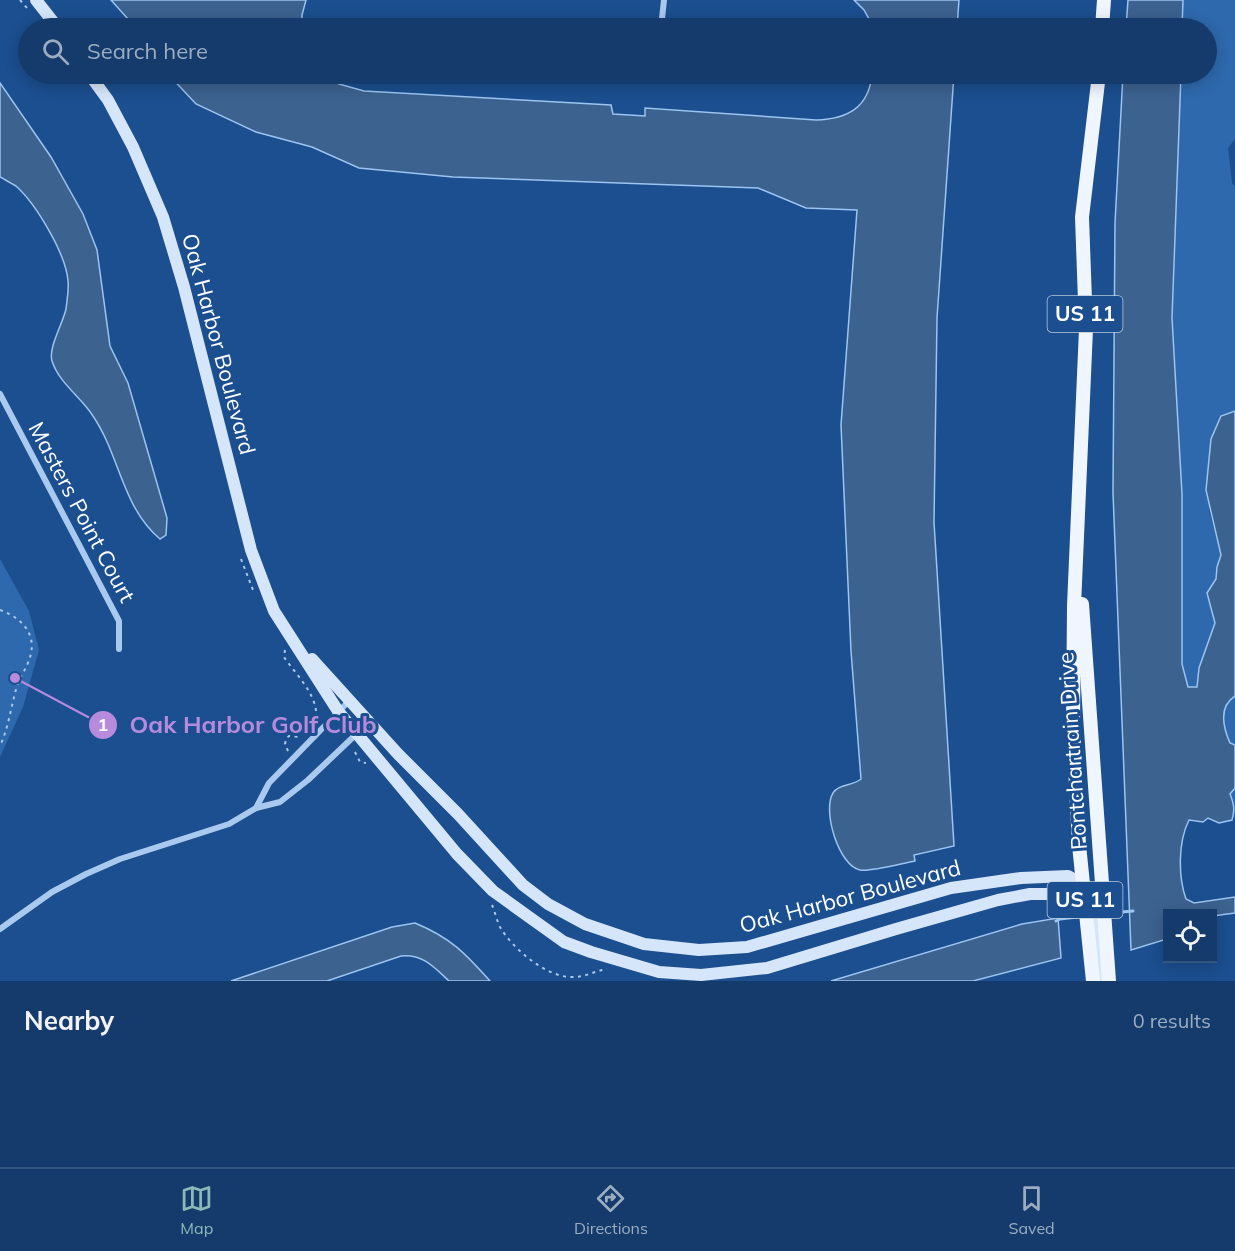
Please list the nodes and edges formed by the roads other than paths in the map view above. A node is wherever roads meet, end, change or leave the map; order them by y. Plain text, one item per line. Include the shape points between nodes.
1 (36, 0) edge
2 (664, 0) edge
3 (1104, 0) edge
4 (50, 18) edge
5 (663, 18) edge
6 (1103, 18) edge
7 (96, 84) edge
8 (1098, 84) edge
9 (0, 394) edge
10 (1077, 554) junction
11 (289, 633) junction
12 (119, 649) dead end
13 (350, 700) junction
14 (339, 711) junction
15 (369, 722) junction
16 (358, 733) junction
17 (256, 808) junction
18 (1079, 844) junction
19 (1042, 876) junction
20 (995, 881) junction
21 (1084, 885) junction
22 (998, 900) junction
23 (1086, 910) junction
24 (0, 929) edge
25 (1093, 981) edge
26 (1103, 981) edge
27 (1110, 981) edge

1 - 4 street
2 - 5 street
3 - 6 main road
7 - 11 street, Oak Harbor Boulevard via 133,147 163,217 251,550 274,611
8 - 10 main road, Pontchartrain Drive / US 11 via 1082,218 1086,330
9 - 12 street, Masters Point Court via 118,621
10 - 18 main road, Pontchartrain Drive / US 11 via 1072,727
10 - 27 main road, Pontchartrain Drive / US 11
11 - 13 street, Oak Harbor Boulevard
11 - 14 street, Oak Harbor Boulevard
13 - 14 street
13 - 15 street, Oak Harbor Boulevard
14 - 16 street, Oak Harbor Boulevard
14 - 17 street via 269,783
15 - 16 street
15 - 20 street, Oak Harbor Boulevard via 523,885 585,924 644,945 699,950 747,947 951,888
16 - 17 street via 280,802
16 - 22 street, Oak Harbor Boulevard via 493,891 564,942 659,972 701,975 767,968
17 - 24 street via 229,824 86,874 52,892
18 - 19 street via 1073,865
18 - 21 main road, Pontchartrain Drive / US 11
19 - 20 street, Oak Harbor Boulevard
19 - 21 street, Oak Harbor Boulevard via 1068,876
20 - 22 street
21 - 23 main road, Pontchartrain Drive / US 11
21 - 26 street via 1095,900
22 - 23 street, Oak Harbor Boulevard via 1030,894 1066,894 1080,901
23 - 25 main road, Pontchartrain Drive / US 11

